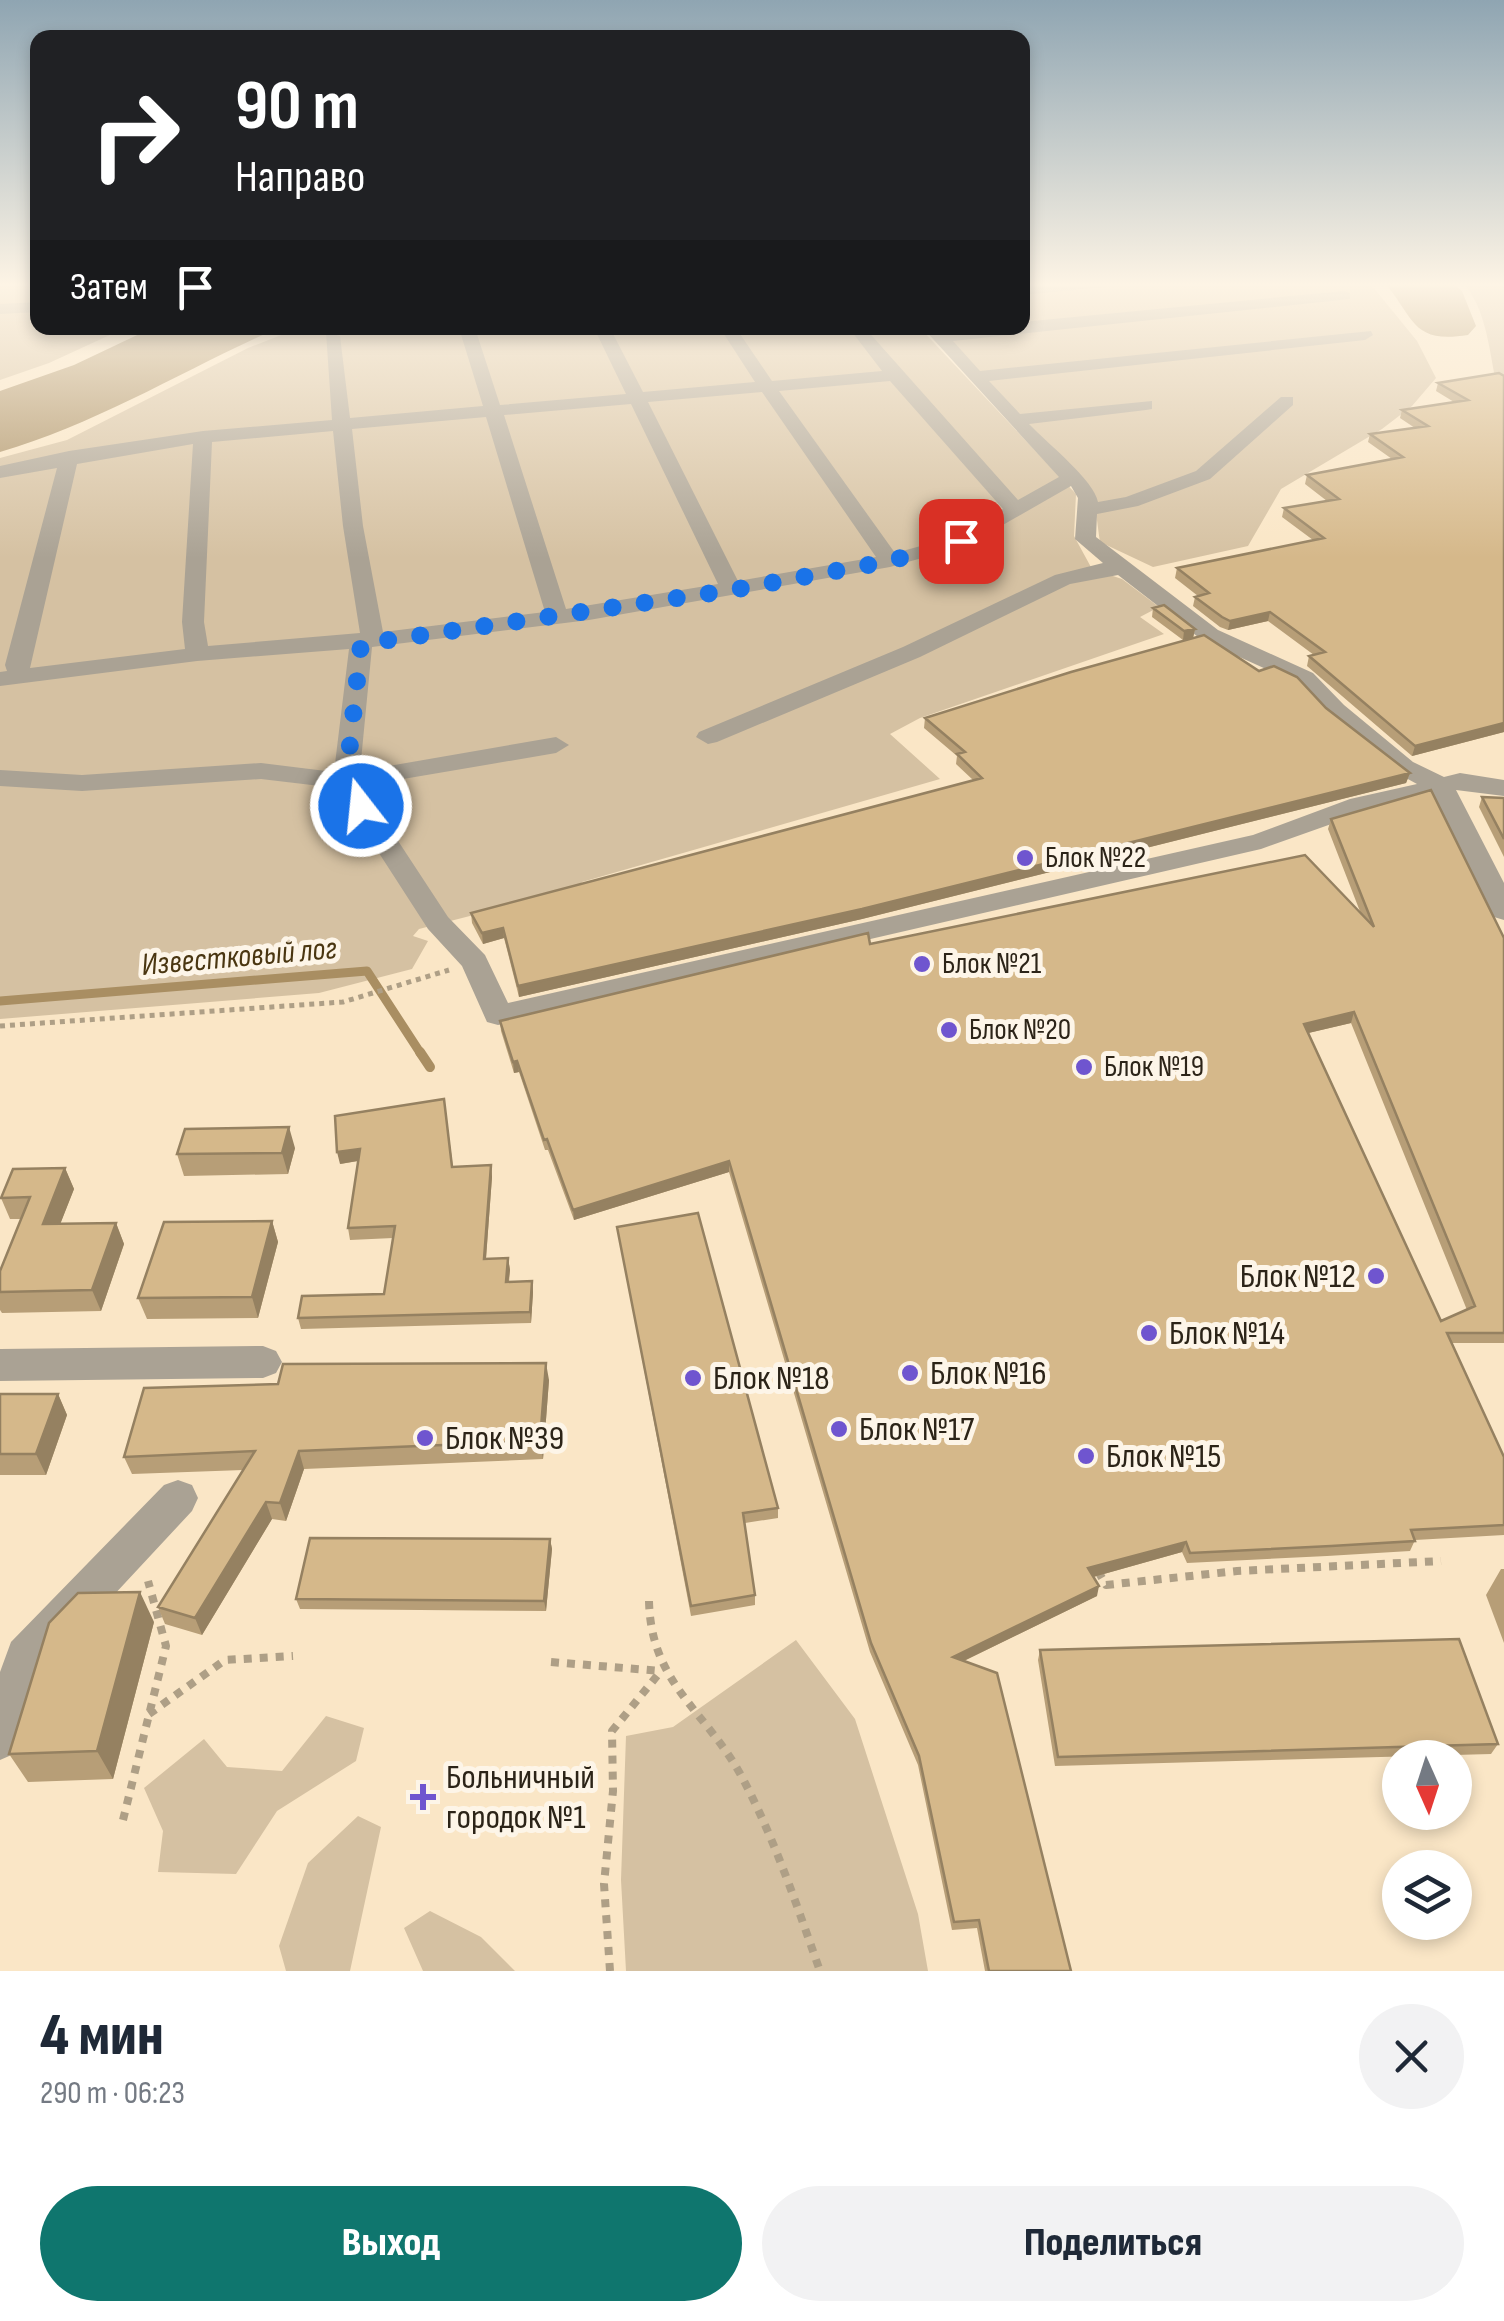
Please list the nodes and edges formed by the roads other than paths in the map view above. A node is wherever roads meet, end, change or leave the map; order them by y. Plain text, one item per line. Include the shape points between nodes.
1 (337, 374) edge
2 (483, 374) edge
3 (626, 374) edge
4 (759, 374) edge
5 (973, 374) edge
6 (1003, 374) edge
7 (894, 375) joint
8 (976, 377) junction
9 (766, 384) junction
10 (637, 396) junction
11 (1288, 401) dead end
12 (1146, 405) dead end
13 (494, 410) junction
14 (1016, 420) junction
15 (344, 423) junction
16 (204, 437) junction
17 (70, 457) junction
18 (0, 472) edge
19 (1074, 476) junction
20 (1087, 510) junction
21 (1016, 512) junction
22 (890, 561) junction
23 (1120, 568) junction
24 (732, 590) junction
25 (558, 615) junction
26 (361, 644) junction
27 (197, 654) junction
28 (10, 678) edge
29 (708, 737) dead end
30 (556, 744) dead end
31 (0, 778) edge
32 (346, 781) junction
33 (1441, 786) junction
34 (1504, 788) edge
35 (1504, 911) edge
36 (263, 1362) dead end
37 (0, 1365) edge
38 (178, 1498) dead end
39 (0, 1737) edge

1 - 15 street
2 - 13 street
3 - 10 street
4 - 9 street
5 - 8 street
6 - 8 street
7 - 9 street
7 - 21 street
8 - 14 street
9 - 10 street
9 - 22 street
10 - 13 street
10 - 24 street
11 - 20 street via 1204,474 1131,502
12 - 14 street
13 - 15 street
13 - 25 street
14 - 19 street
15 - 16 street
15 - 26 street via 372,635
16 - 17 street
16 - 27 street
17 - 18 street
17 - 28 street
19 - 20 street via 1088,498
19 - 21 street
20 - 23 street via 1084,538
21 - 22 street via 961,541
22 - 24 street
23 - 29 street via 1055,579 979,621
23 - 33 street via 1210,635 1306,678 1404,768
24 - 25 street
25 - 26 street
26 - 27 street
26 - 32 street
27 - 28 street
30 - 32 street
31 - 32 street via 82,783 261,772
32 - 33 street via 438,923 475,962 498,1015 1260,841 1359,805
33 - 34 street via 1460,781
33 - 35 street
36 - 37 street
38 - 39 street via 27,1657

